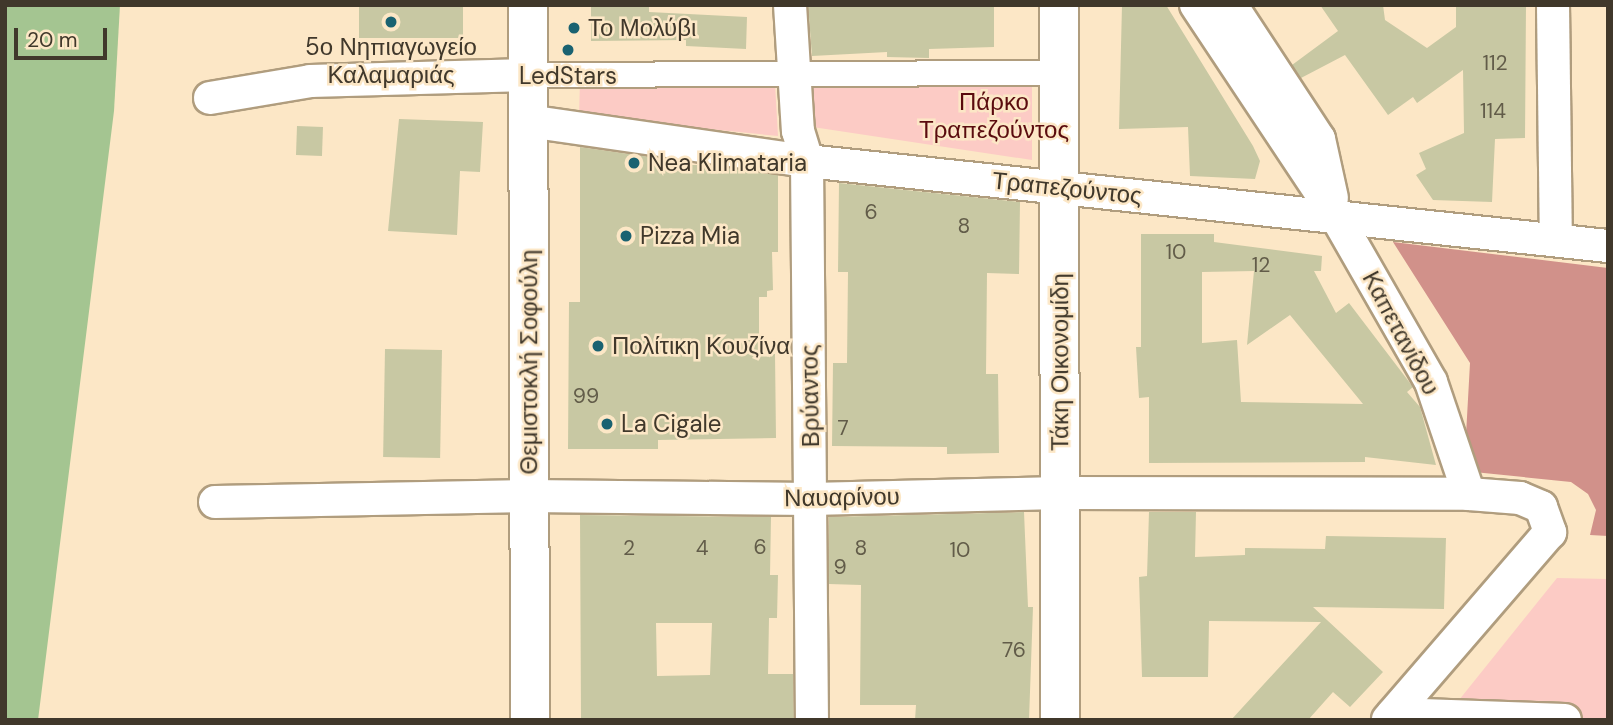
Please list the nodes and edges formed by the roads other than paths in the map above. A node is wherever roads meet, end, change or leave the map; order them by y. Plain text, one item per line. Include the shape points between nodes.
1 (528, 5) edge
2 (790, 5) edge
3 (1059, 5) edge
4 (1196, 5) edge
5 (1231, 5) edge
6 (1553, 5) edge
7 (1059, 72) junction
8 (793, 74) junction
9 (528, 75) junction
10 (210, 98) dead end
11 (528, 121) junction
12 (807, 161) junction
13 (1059, 187) junction
14 (1336, 216) junction
15 (1556, 239) junction
16 (1608, 246) edge
17 (1060, 493) junction
18 (1469, 494) junction
19 (529, 496) junction
20 (811, 499) junction
21 (215, 502) dead end
22 (1390, 717) edge
23 (530, 720) edge
24 (813, 720) edge
25 (1060, 720) edge
26 (1565, 720) edge

1 - 9 main road, Θεμιστοκλή Σοφούλη
2 - 8 street, Βρύαντος
3 - 7 main road, Τάκη Οικονομίδη
4 - 14 street, Καπετανίδου
5 - 14 street, Καπετανίδου via 1319,139
6 - 15 street
7 - 8 street
7 - 13 main road, Τάκη Οικονομίδη
8 - 9 street
8 - 12 street, Βρύαντος via 798,131
9 - 10 street via 310,81
9 - 11 main road, Θεμιστοκλή Σοφούλη
11 - 12 street, Τραπεζούντος
11 - 19 main road, Θεμιστοκλή Σοφούλη
12 - 13 street, Τραπεζούντος
12 - 20 street, Βρύαντος
13 - 14 street, Τραπεζούντος
13 - 17 main road, Τάκη Οικονομίδη
14 - 15 street, Τραπεζούντος
14 - 18 street, Καπετανίδου via 1431,382
15 - 16 street, Τραπεζούντος
17 - 18 street, Ναυαρίνου
17 - 20 street, Ναυαρίνου
17 - 25 main road, Τάκη Οικονομίδη
18 - 22 street, Ναυαρίνου via 1520,498 1541,507 1550,533
19 - 20 street, Ναυαρίνου
19 - 21 street, Ναυαρίνου
19 - 23 main road, Θεμιστοκλή Σοφούλη
20 - 24 street, Βρύαντος
22 - 26 street

